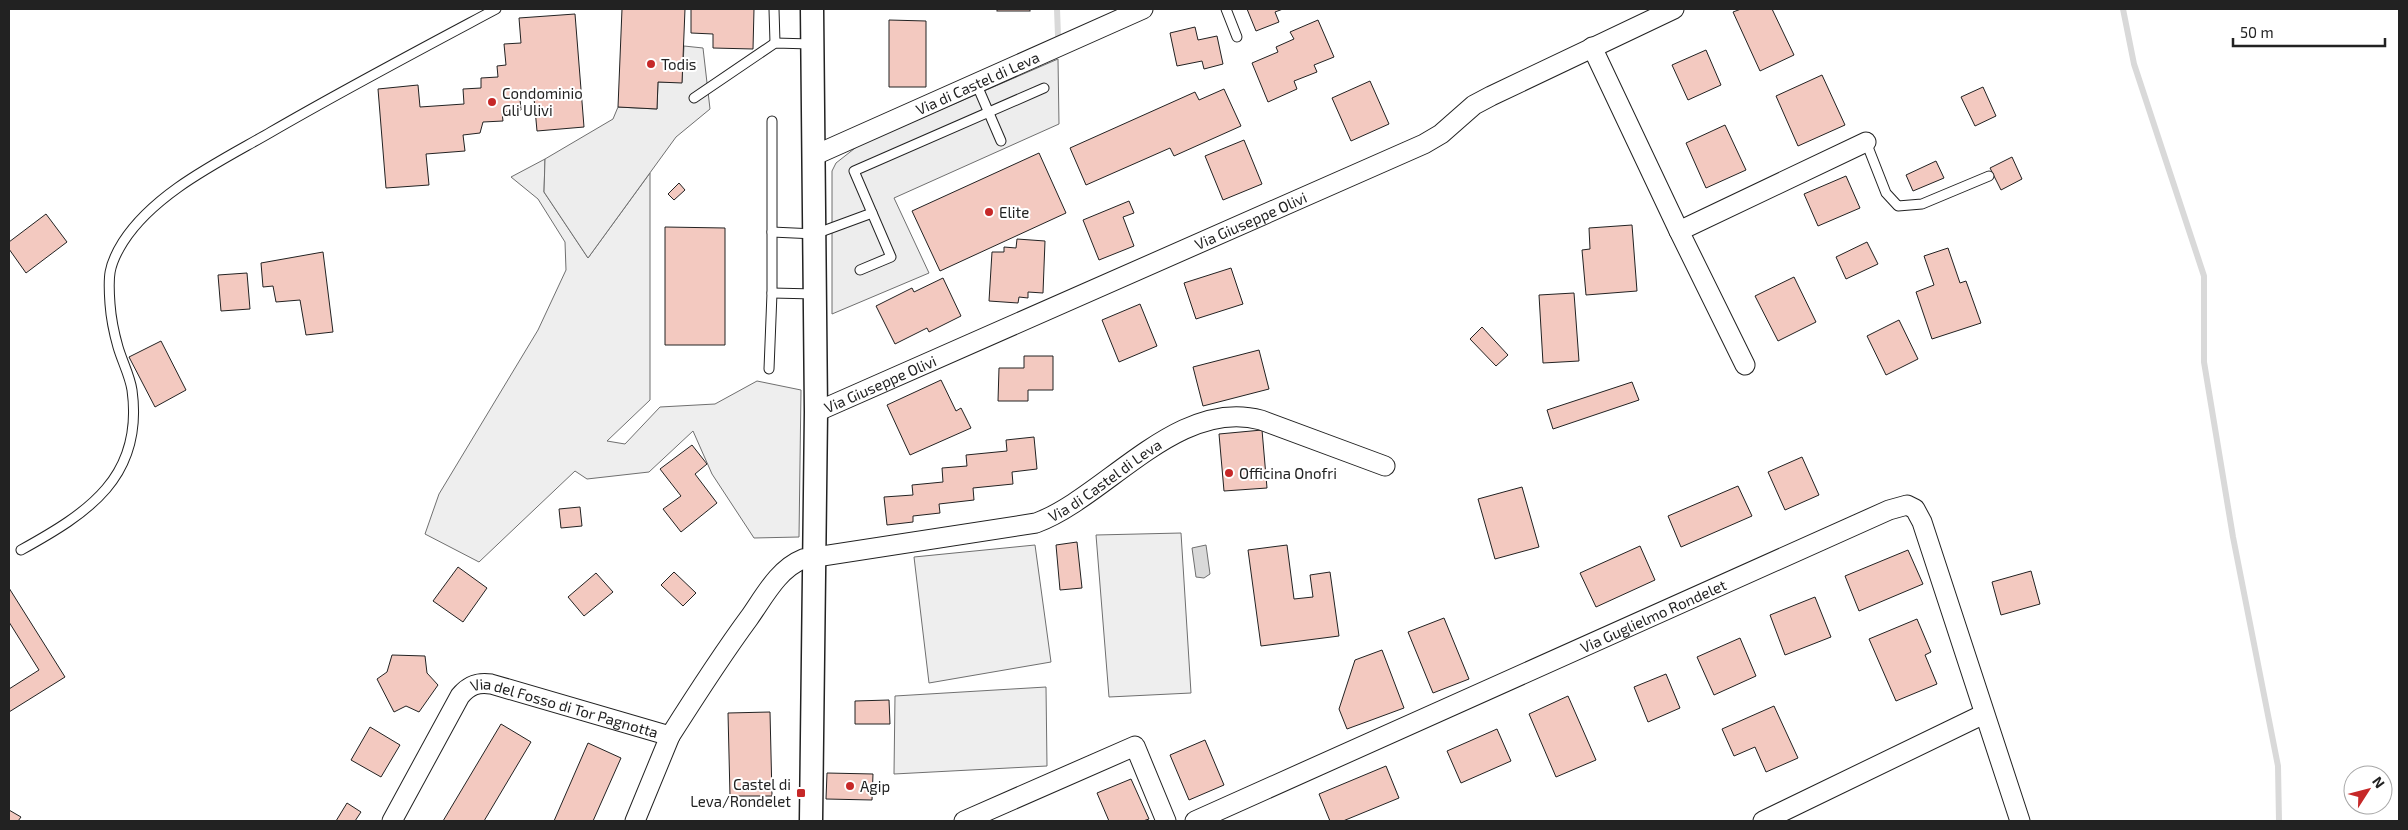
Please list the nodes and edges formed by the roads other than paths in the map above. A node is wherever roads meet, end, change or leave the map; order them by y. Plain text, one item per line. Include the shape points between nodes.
1 (496, 9) edge
2 (774, 9) edge
3 (812, 9) edge
4 (1143, 9) edge
5 (1226, 9) edge
6 (1674, 9) edge
7 (1237, 37) dead end
8 (775, 42) junction
9 (812, 44) junction
10 (1592, 47) junction
11 (976, 83) junction
12 (1044, 88) dead end
13 (694, 98) dead end
14 (988, 113) junction
15 (772, 121) dead end
16 (1001, 141) dead end
17 (1866, 142) joint
18 (813, 156) junction
19 (1989, 176) dead end
20 (872, 213) junction
21 (1678, 231) junction
22 (772, 232) junction
23 (815, 234) junction
24 (860, 270) dead end
25 (772, 293) junction
26 (815, 294) junction
27 (1744, 365) dead end
28 (769, 370) dead end
29 (816, 412) junction
30 (1384, 466) dead end
31 (21, 550) dead end
32 (813, 556) junction
33 (1984, 714) junction
34 (670, 736) junction
35 (392, 821) edge
36 (635, 821) edge
37 (811, 821) edge
38 (964, 821) edge
39 (1166, 821) edge
40 (1195, 821) edge
41 (1763, 821) edge
42 (2020, 821) edge

1 - 31 lane via 312,108 199,174 148,212 123,242 108,273 111,316 132,389 128,453 119,473 93,503 76,518
2 - 8 lane
3 - 9 street
4 - 11 street, Via di Castel di Leva
5 - 7 lane
6 - 10 street, Via Giuseppe Olivi
8 - 9 lane
8 - 13 lane
9 - 18 street
10 - 21 street
10 - 29 street, Via Giuseppe Olivi via 1474,105 1424,144
11 - 14 lane
11 - 18 street, Via di Castel di Leva
12 - 14 lane
14 - 16 lane
14 - 20 lane via 854,171
15 - 22 lane
17 - 19 lane via 1886,193 1898,206 1922,204
17 - 21 street
18 - 23 street
20 - 23 lane
20 - 24 lane via 891,257
21 - 27 street
22 - 23 lane
22 - 25 lane
23 - 26 street
25 - 26 lane
25 - 28 lane
26 - 29 street
29 - 32 street
30 - 32 street, Via di Castel di Leva via 1261,420 1226,416 1167,439 1061,511 1036,523
32 - 34 street, Via del Fosso di Tor Pagnotta via 794,564 779,577 716,664
32 - 37 street
33 - 40 street, Via Guglielmo Rondelet via 1922,522 1915,509 1907,505 1871,518
33 - 41 street
33 - 42 street, Via Guglielmo Rondelet
34 - 35 street, Via del Fosso di Tor Pagnotta via 491,684 474,684 460,696
34 - 36 street
38 - 39 street via 1135,746

